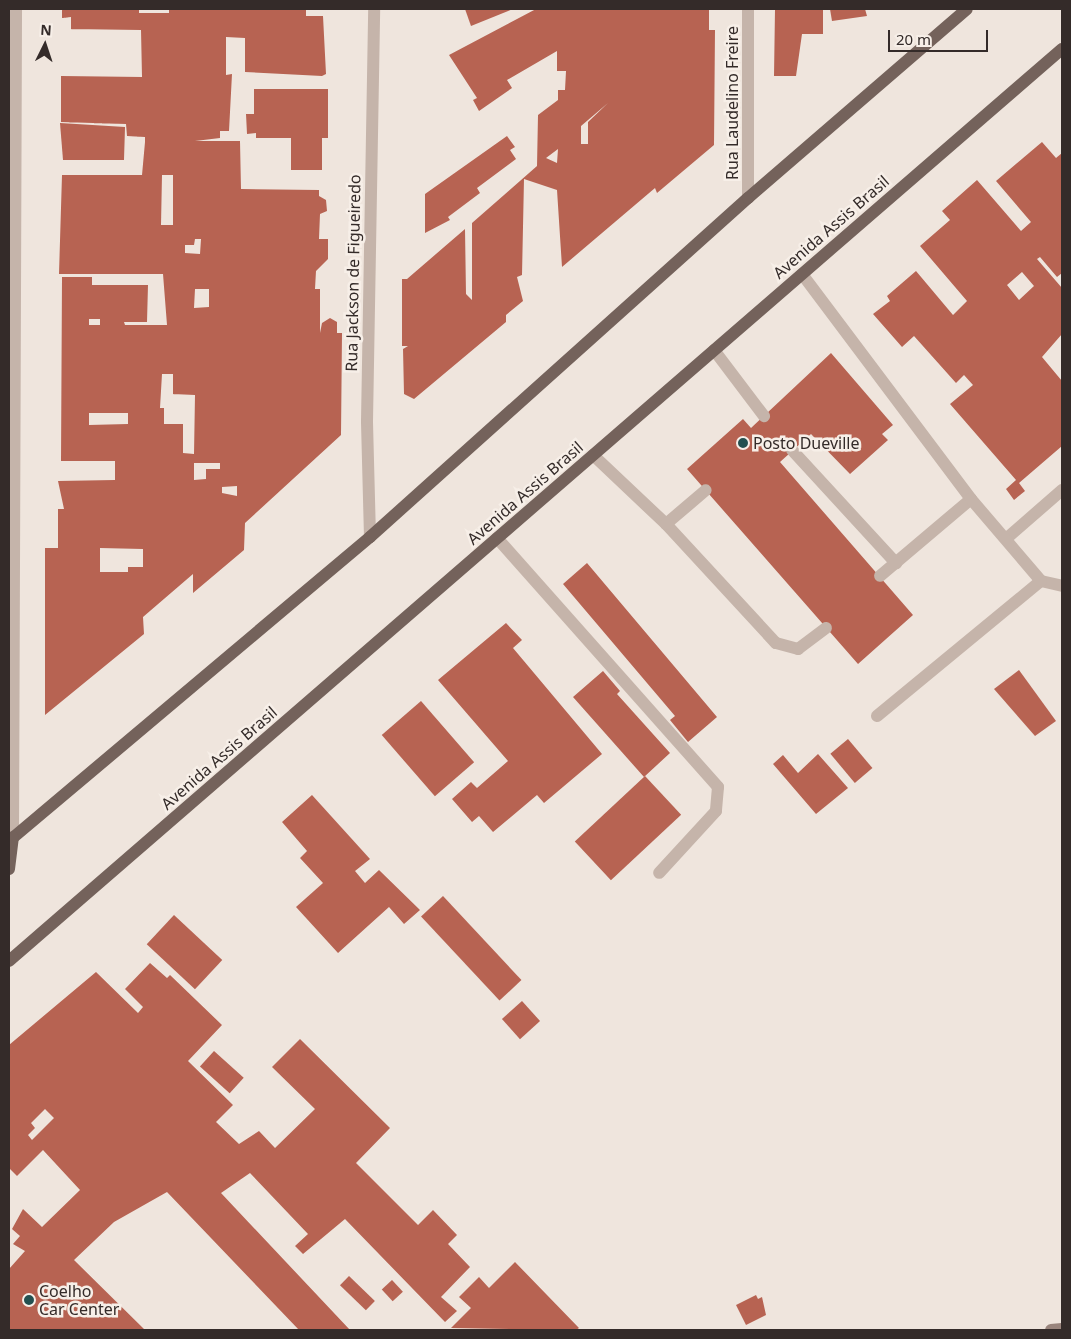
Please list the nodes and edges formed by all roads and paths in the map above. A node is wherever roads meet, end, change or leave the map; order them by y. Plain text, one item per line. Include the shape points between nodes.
1 (16, 9) edge
2 (374, 9) edge
3 (748, 9) edge
4 (967, 9) edge
5 (1062, 49) edge
6 (748, 198) junction
7 (802, 274) junction
8 (714, 350) junction
9 (764, 416) dead end
10 (792, 450) dead end
11 (593, 455) junction
12 (706, 490) dead end
13 (1062, 490) edge
14 (971, 499) junction
15 (666, 524) junction
16 (370, 537) junction
17 (498, 538) junction
18 (1008, 538) junction
19 (896, 562) junction
20 (880, 576) dead end
21 (1041, 581) junction
22 (1062, 586) edge
23 (826, 628) dead end
24 (877, 716) dead end
25 (11, 839) edge
26 (9, 870) edge
27 (659, 873) dead end
28 (9, 961) edge
29 (1062, 1329) edge
30 (1051, 1330) edge

1 - 25 street
2 - 16 street, Rua Jackson de Figueiredo via 366,421
3 - 6 street, Rua Laudelino Freire
4 - 6 main road
5 - 7 main road, Avenida Assis Brasil
6 - 16 main road
7 - 8 main road, Avenida Assis Brasil
7 - 14 street
8 - 9 street
8 - 11 main road, Avenida Assis Brasil
10 - 19 street
11 - 15 street
11 - 17 main road, Avenida Assis Brasil
12 - 15 street
13 - 18 street
14 - 18 street
14 - 19 street
15 - 23 street via 776,644 798,649
16 - 25 main road
17 - 27 street via 718,788 716,811
17 - 28 main road, Avenida Assis Brasil
18 - 21 street
19 - 20 street
21 - 22 street
21 - 24 street
25 - 26 main road
29 - 30 main road

